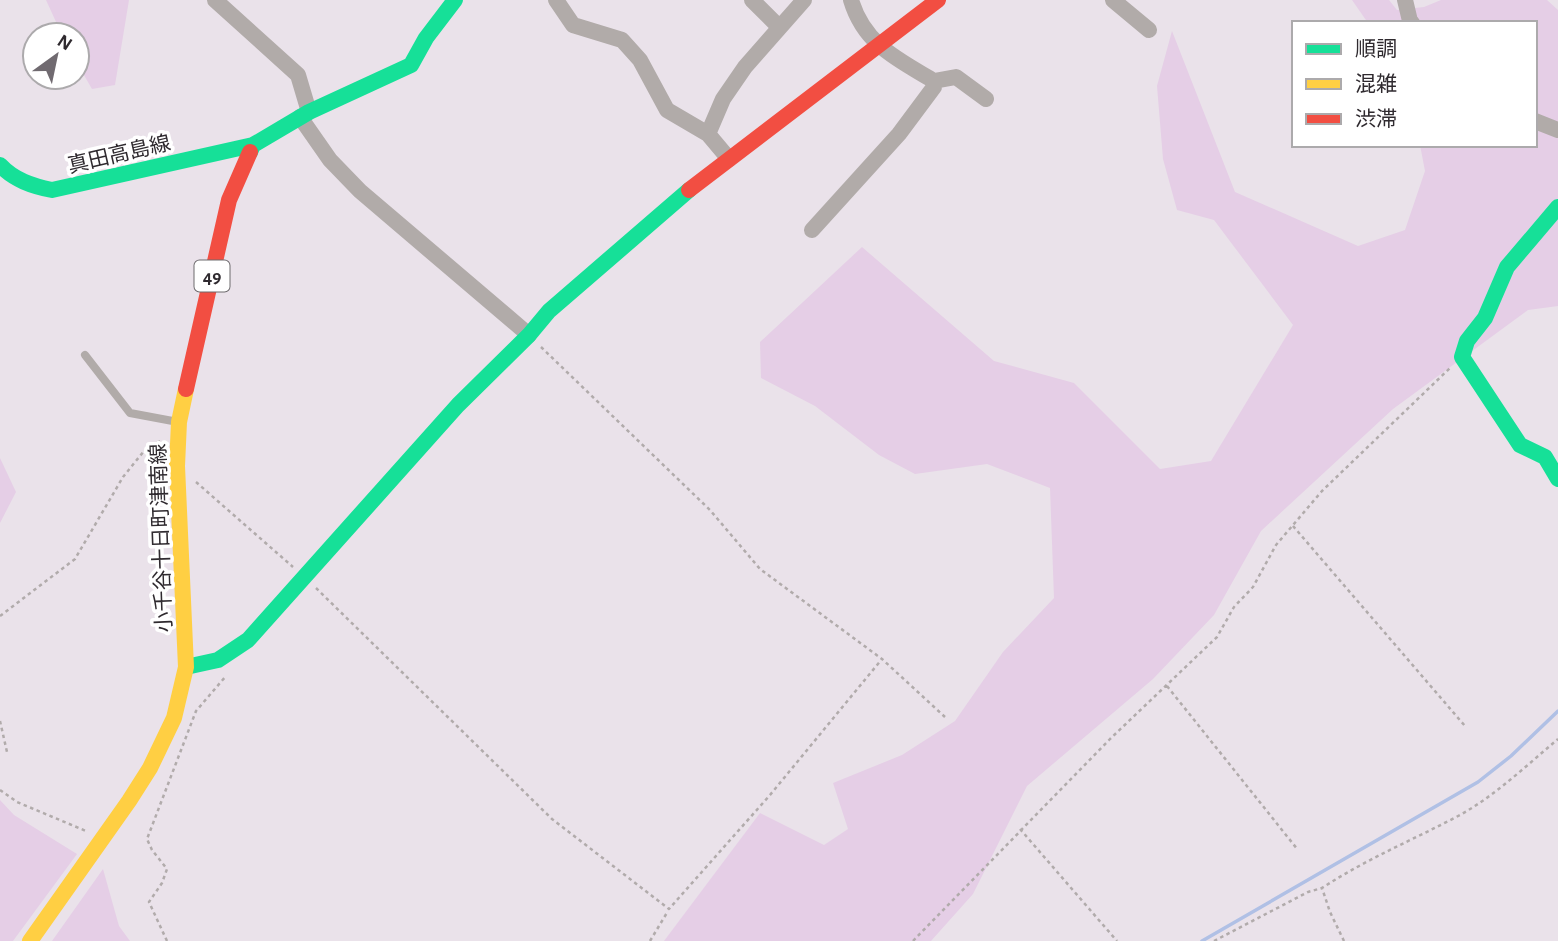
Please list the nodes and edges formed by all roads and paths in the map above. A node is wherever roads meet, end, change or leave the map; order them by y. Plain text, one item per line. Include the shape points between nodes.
1 (215, 0) edge
2 (455, 0) edge
3 (556, 0) edge
4 (752, 0) edge
5 (804, 0) edge
6 (851, 0) edge
7 (938, 0) edge
8 (1113, 0) edge
9 (1405, 0) edge
10 (1410, 21) edge
11 (779, 26) junction
12 (1149, 30) dead end
13 (877, 46) junction
14 (934, 81) junction
15 (986, 99) dead end
16 (305, 114) junction
17 (1537, 122) edge
18 (1558, 130) edge
19 (708, 134) junction
20 (253, 145) junction
21 (729, 159) junction
22 (0, 165) edge
23 (1558, 207) edge
24 (812, 229) dead end
25 (529, 335) junction
26 (85, 355) dead end
27 (1462, 357) junction
28 (179, 427) junction
29 (177, 466) junction
30 (1558, 479) edge
31 (1293, 526) junction
32 (305, 578) junction
33 (0, 616) edge
34 (232, 650) junction
35 (882, 659) junction
36 (186, 667) junction
37 (1167, 685) junction
38 (945, 717) dead end
39 (0, 721) edge
40 (1465, 726) dead end
41 (1558, 739) edge
42 (7, 752) dead end
43 (0, 789) edge
44 (1020, 829) junction
45 (103, 836) junction
46 (1298, 850) dead end
47 (1322, 888) junction
48 (669, 909) junction
49 (30, 941) edge
50 (167, 941) edge
51 (650, 941) edge
52 (913, 941) edge
53 (1117, 941) edge
54 (1214, 941) edge
55 (1344, 941) edge

1 - 16 street via 298,75
2 - 16 main road via 411,65
3 - 19 street via 573,25 622,40 640,61 667,110
4 - 11 street
5 - 11 street
6 - 13 street via 857,19
7 - 13 main road
8 - 12 street
9 - 10 street
11 - 19 street via 723,99
13 - 14 street
13 - 21 main road
14 - 15 street via 956,76
14 - 24 street via 899,134
16 - 20 main road
16 - 25 street via 330,160 360,191
17 - 18 street
19 - 21 street
20 - 22 main road, 真田高島線 via 52,190 18,179
20 - 28 main road, 小千谷十日町津南線 / 49 via 229,201
21 - 25 main road via 638,232
23 - 27 main road via 1507,267
25 - 32 main road via 458,405
25 - 35 path via 710,510 760,569
26 - 28 lane via 130,414
27 - 30 main road via 1520,445 1545,457
27 - 31 path via 1322,491
28 - 29 main road, 小千谷十日町津南線 / 49
28 - 33 path via 144,452 123,477 75,559
29 - 32 path
29 - 36 main road, 小千谷十日町津南線 / 49
31 - 37 path via 1217,637
31 - 40 path
32 - 34 main road via 248,640
32 - 48 path via 552,819
34 - 36 main road via 218,660
34 - 50 path via 233,667 196,712 147,839 167,869 149,902
35 - 38 path
35 - 48 path
36 - 45 main road, 小千谷十日町津南線 / 49 via 174,718 150,768
37 - 44 path
37 - 46 path
39 - 42 path
41 - 47 path via 1462,814 1392,847
43 - 45 path via 17,802
44 - 52 path
44 - 53 path
45 - 49 main road, 小千谷十日町津南線 / 49
47 - 54 path
47 - 55 path
48 - 51 path

